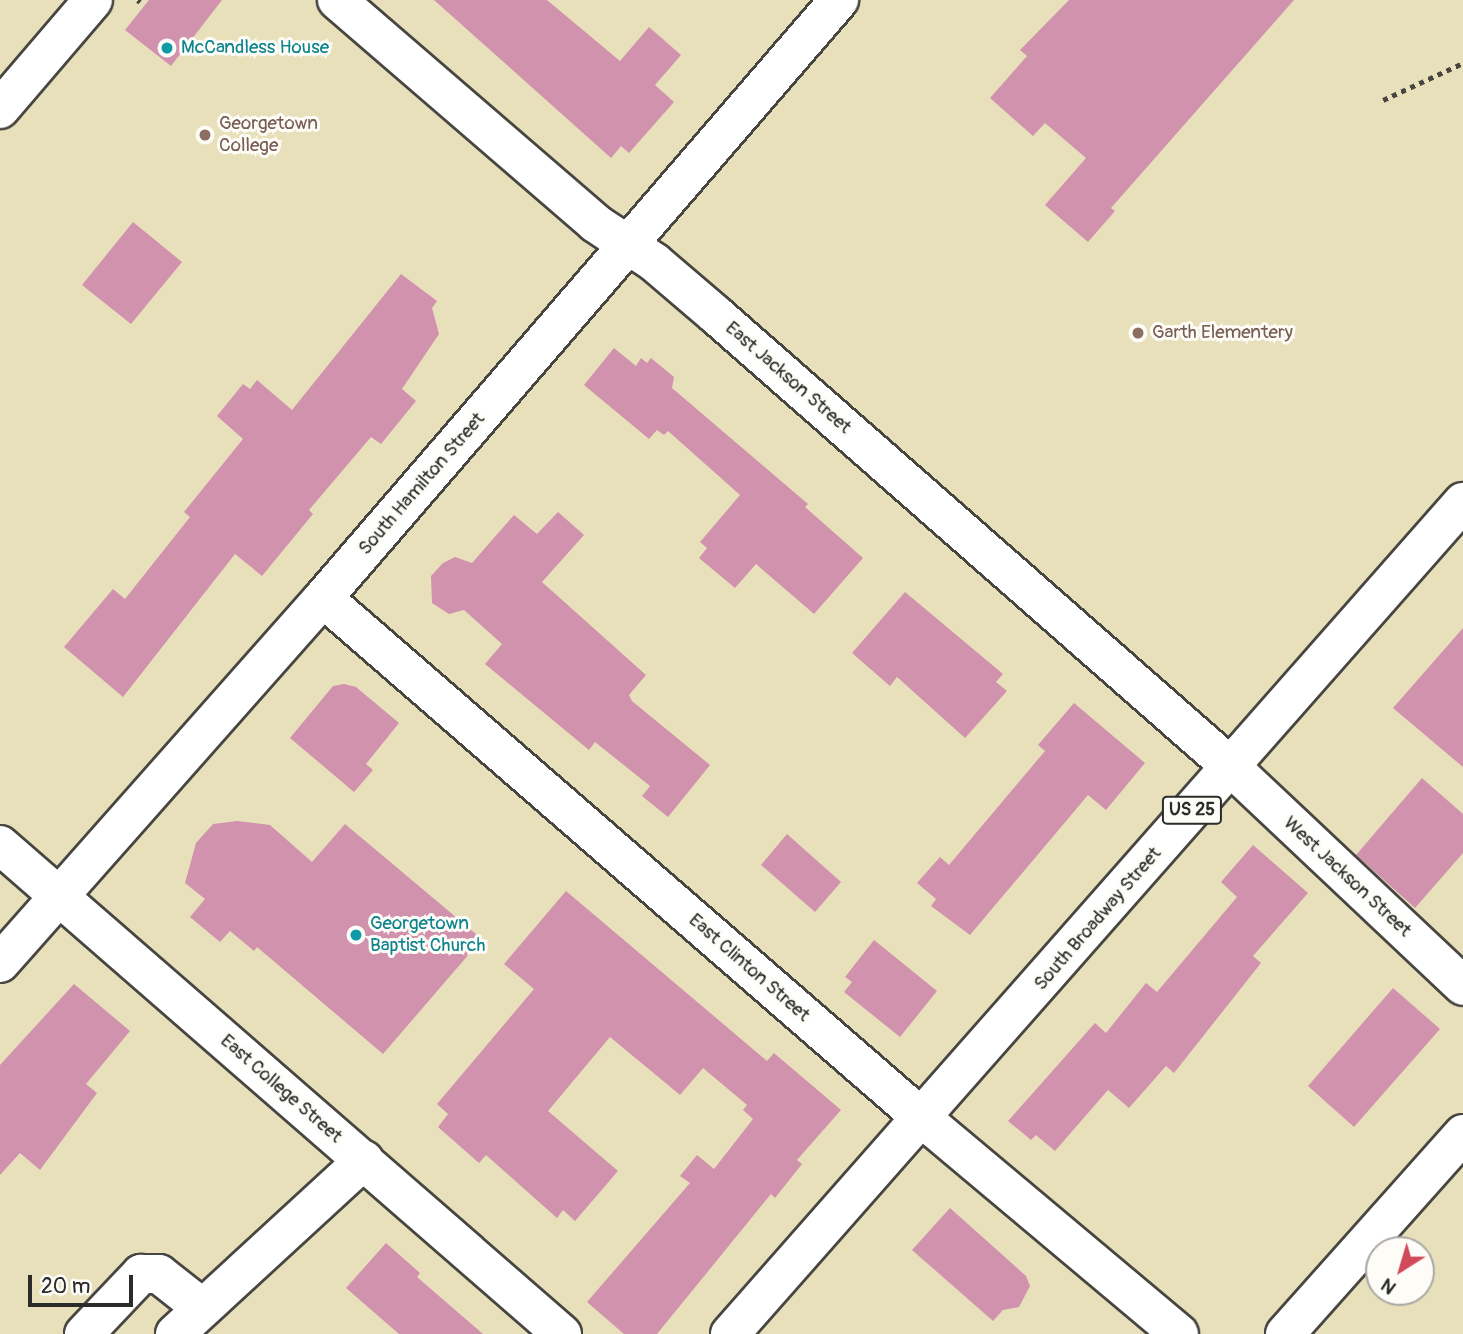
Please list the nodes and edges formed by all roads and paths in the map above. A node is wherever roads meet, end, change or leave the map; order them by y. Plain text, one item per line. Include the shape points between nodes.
1 (93, 0) edge
2 (337, 0) edge
3 (839, 0) edge
4 (1463, 63) edge
5 (1383, 100) dead end
6 (0, 109) edge
7 (628, 245) junction
8 (1463, 502) edge
9 (323, 598) junction
10 (1231, 767) junction
11 (0, 845) edge
12 (58, 896) junction
13 (0, 963) edge
14 (1463, 986) edge
15 (923, 1119) junction
16 (1463, 1134) edge
17 (364, 1160) junction
18 (201, 1307) junction
19 (84, 1334) edge
20 (175, 1334) edge
21 (562, 1334) edge
22 (730, 1334) edge
23 (1179, 1334) edge
24 (1284, 1334) edge

1 - 6 street
2 - 7 street, East Jackson Street via 466,115
3 - 7 street, South Hamilton Street
4 - 5 path
7 - 9 street, South Hamilton Street
7 - 10 street, East Jackson Street via 654,262
8 - 10 street, South Broadway Street / US 25
9 - 12 street, South Hamilton Street
9 - 15 street, East Clinton Street
10 - 14 street, West Jackson Street
10 - 15 street, South Broadway Street / US 25
11 - 12 street, East College Street
12 - 13 street, South Hamilton Street
12 - 17 street, East College Street
15 - 22 street, South Broadway Street / US 25
15 - 23 street, East Clinton Street
16 - 24 street
17 - 18 street
17 - 21 street, East College Street
18 - 19 street via 159,1274 141,1274
18 - 20 street

